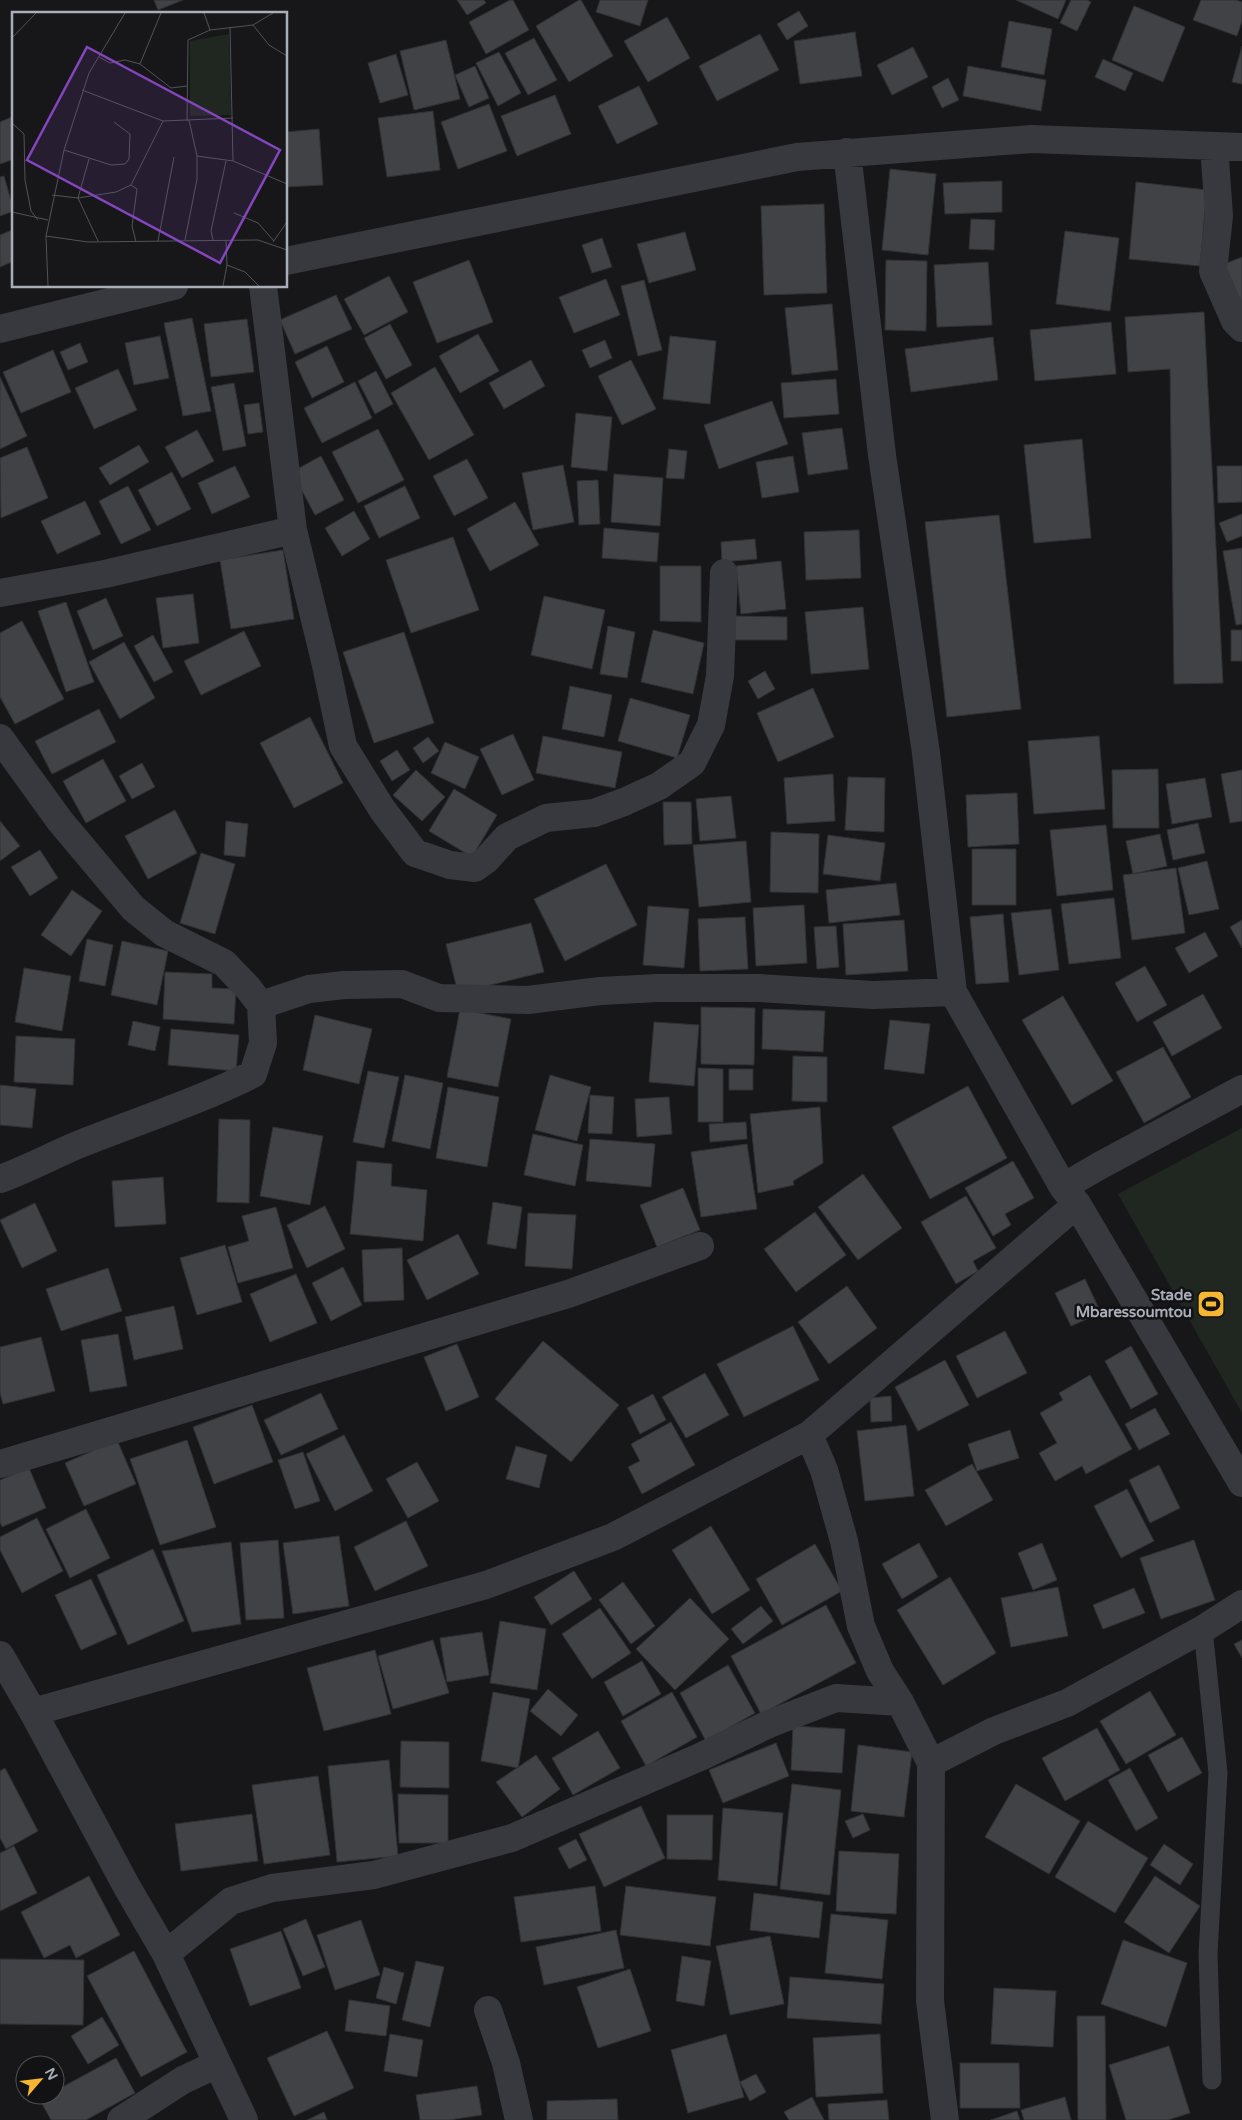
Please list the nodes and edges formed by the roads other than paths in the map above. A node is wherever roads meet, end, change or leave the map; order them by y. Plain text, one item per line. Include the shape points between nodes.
1 (1214, 146) junction
2 (1242, 147) edge
3 (847, 152) junction
4 (288, 260) edge
5 (166, 288) edge
6 (262, 288) edge
7 (1242, 328) edge
8 (0, 329) edge
9 (293, 530) junction
10 (724, 573) dead end
11 (0, 593) edge
12 (0, 738) edge
13 (953, 992) junction
14 (261, 1005) junction
15 (1242, 1090) edge
16 (0, 1179) edge
17 (1070, 1195) junction
18 (700, 1246) dead end
19 (809, 1435) junction
20 (0, 1464) edge
21 (1242, 1483) edge
22 (1242, 1604) edge
23 (1203, 1629) junction
24 (0, 1655) edge
25 (900, 1702) junction
26 (33, 1712) junction
27 (931, 1763) junction
28 (166, 1954) junction
29 (488, 2010) dead end
30 (217, 2064) junction
31 (1212, 2080) dead end
32 (121, 2120) edge
33 (244, 2120) edge
34 (519, 2120) edge
35 (945, 2120) edge

1 - 2 street
1 - 3 street via 1032,139
1 - 7 street via 1219,216 1213,271 1235,321
3 - 4 street via 797,157
3 - 13 street via 882,455 926,753
5 - 8 street
6 - 9 street
9 - 10 street via 343,746 382,809 415,853 450,865 475,868 507,837 546,818 594,813 624,802 659,786 692,764 711,725 720,676
9 - 11 street via 105,574
12 - 14 street via 60,821 133,908 164,933 224,963
13 - 14 street via 873,995 759,988 658,988 528,1000 439,998 402,984 344,984 308,989
13 - 17 street
14 - 16 street via 262,1043 253,1074 210,1096 78,1145
15 - 17 street via 1109,1160
17 - 19 street
17 - 21 street
18 - 20 street via 568,1294
19 - 25 street via 824,1470 844,1541 861,1626 880,1671
19 - 26 street via 612,1537 486,1585
22 - 23 street
23 - 27 street via 1068,1703 994,1731
23 - 31 lane via 1218,1773 1208,1954
24 - 26 street
25 - 27 street
25 - 28 street via 836,1698 769,1724 512,1838 374,1876 272,1888 231,1901
26 - 28 street
27 - 35 street via 930,2001
28 - 30 street
29 - 34 street via 506,2063
30 - 32 street via 183,2080
30 - 33 street

